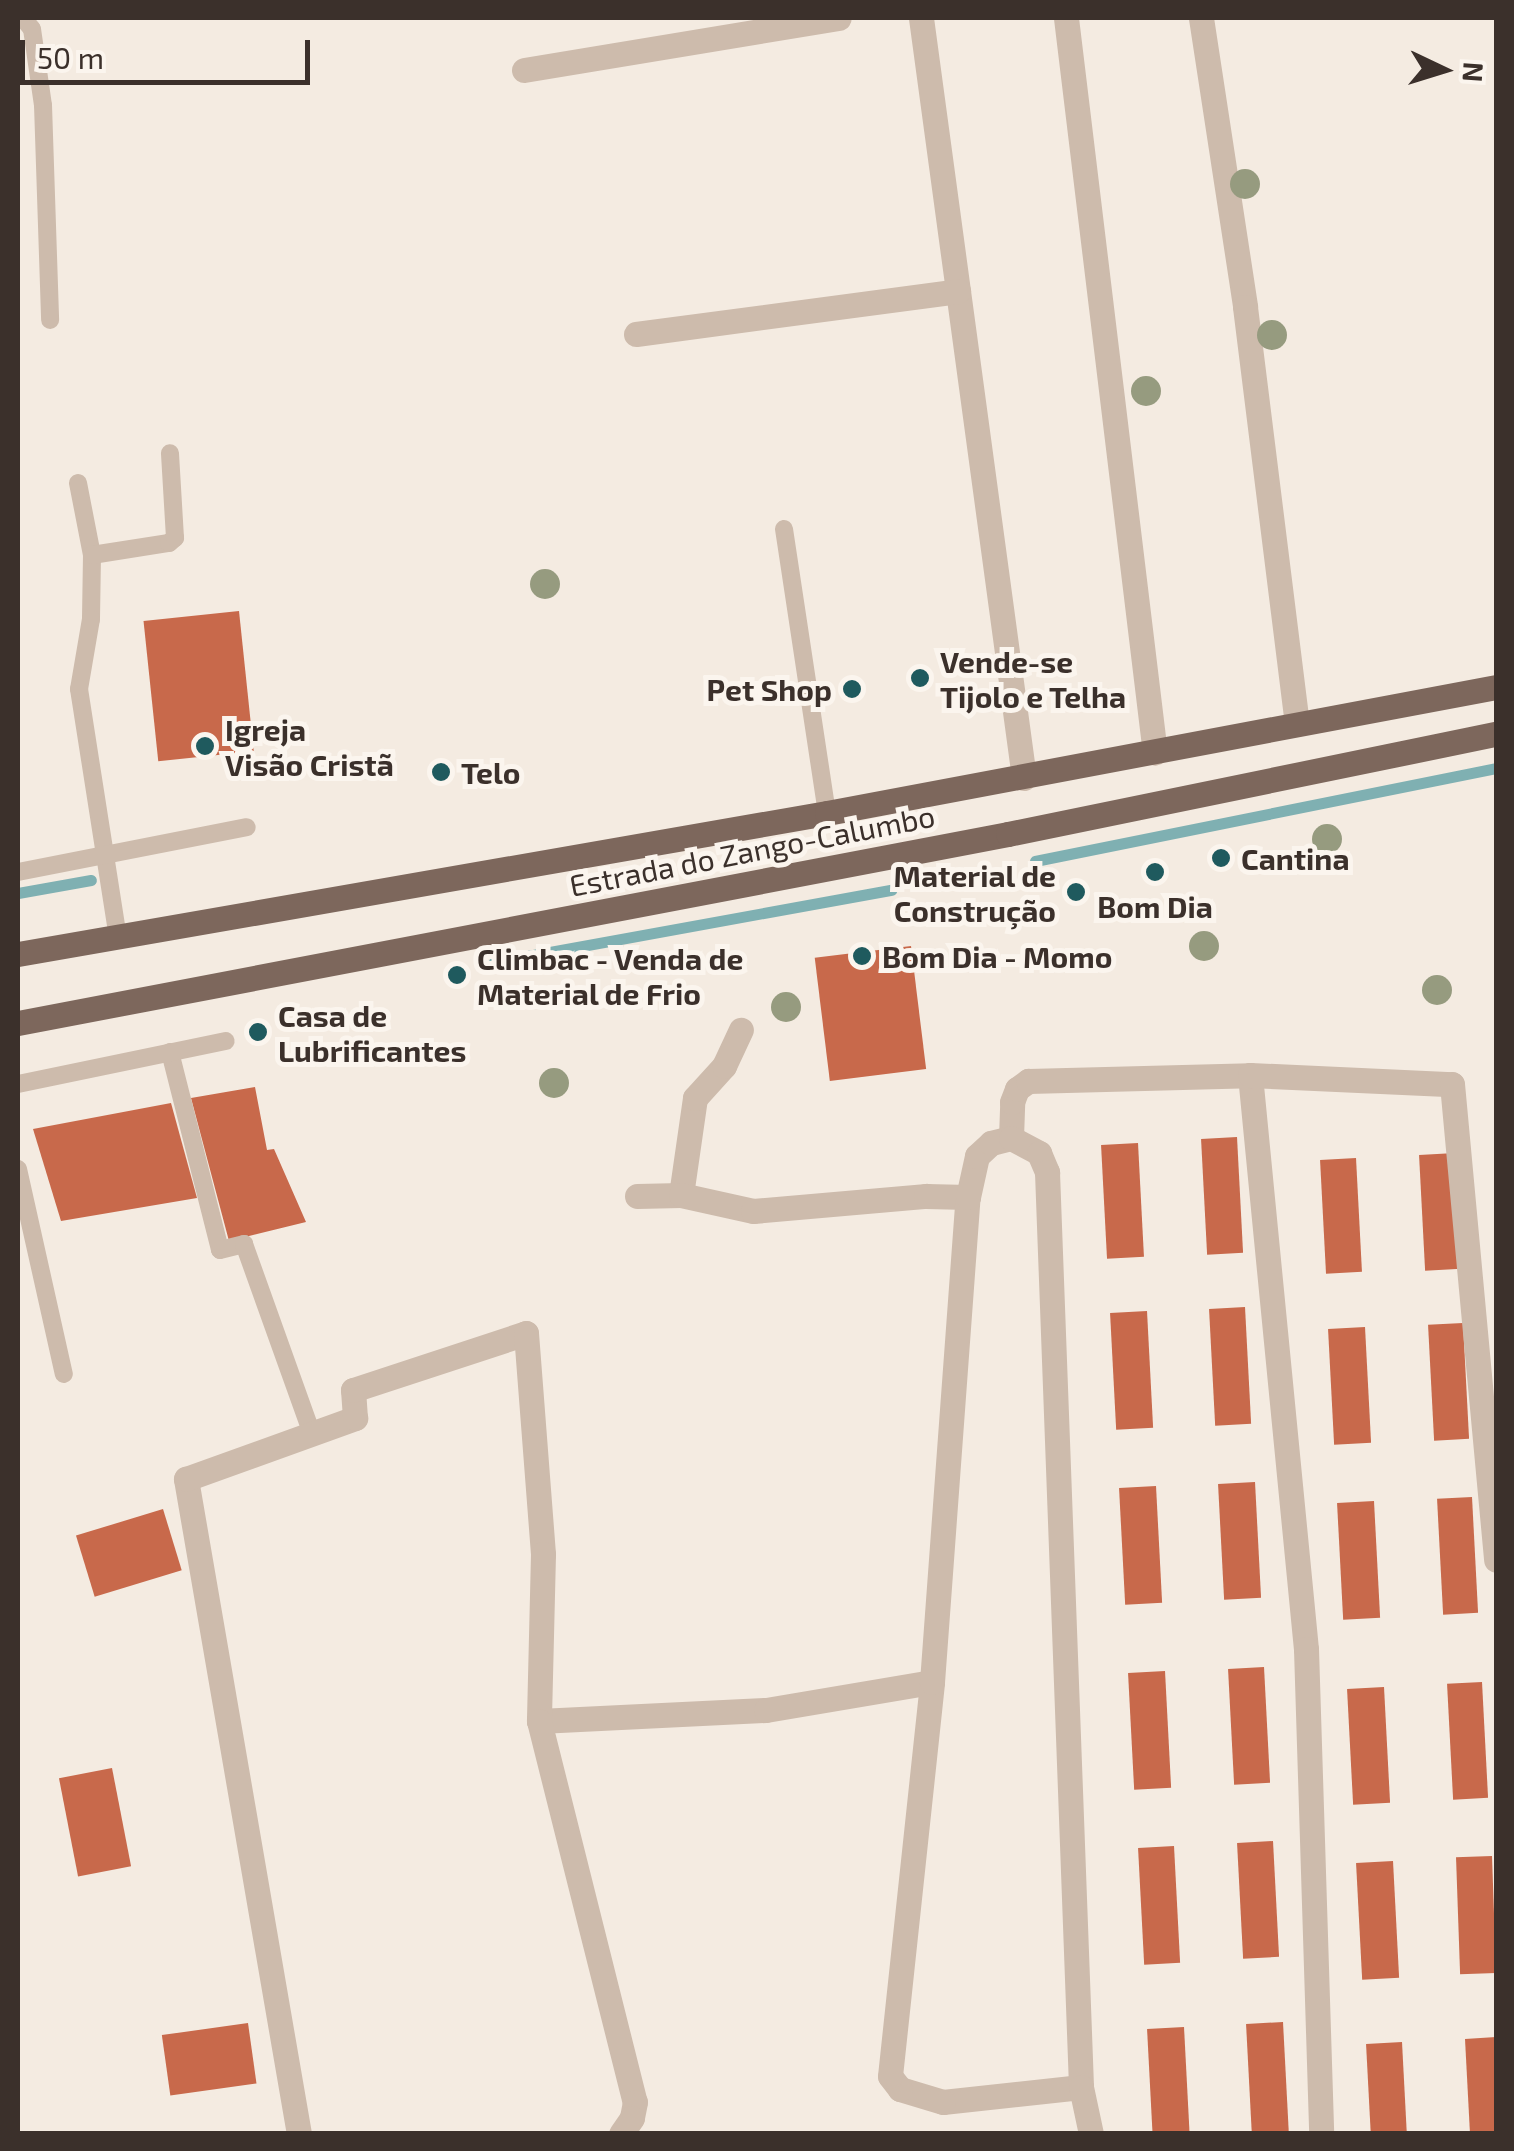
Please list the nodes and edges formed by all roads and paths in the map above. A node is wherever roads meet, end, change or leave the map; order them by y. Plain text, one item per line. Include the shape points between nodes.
1 (23, 18) edge
2 (839, 18) edge
3 (922, 18) edge
4 (1066, 18) edge
5 (1200, 18) edge
6 (524, 70) dead end
7 (958, 291) junction
8 (50, 320) dead end
9 (636, 334) dead end
10 (170, 453) dead end
11 (78, 483) dead end
12 (784, 528) dead end
13 (92, 555) junction
14 (1496, 687) edge
15 (1297, 724) junction
16 (1496, 734) edge
17 (1154, 753) junction
18 (1024, 778) junction
19 (827, 814) junction
20 (248, 827) dead end
21 (103, 855) junction
22 (18, 872) edge
23 (118, 939) junction
24 (18, 954) edge
25 (18, 1023) edge
26 (742, 1030) dead end
27 (226, 1041) dead end
28 (170, 1052) junction
29 (1250, 1075) junction
30 (18, 1084) edge
31 (1012, 1138) junction
32 (18, 1168) edge
33 (682, 1195) junction
34 (637, 1196) dead end
35 (968, 1198) junction
36 (64, 1374) dead end
37 (312, 1434) junction
38 (1496, 1560) edge
39 (932, 1682) junction
40 (539, 1721) junction
41 (1081, 2087) junction
42 (300, 2134) edge
43 (621, 2134) edge
44 (1091, 2134) edge
45 (1321, 2134) edge

1 - 8 lane via 32,29 43,104
2 - 6 street
3 - 7 street
4 - 17 street
5 - 15 street via 1245,307
7 - 9 street
7 - 18 street
10 - 13 lane via 175,538
11 - 13 lane
12 - 19 lane
13 - 21 lane via 91,619 79,689
14 - 15 main road, Estrada do Zango-Calumbo
15 - 17 main road, Estrada do Zango-Calumbo
16 - 25 main road, Estrada do Zango-Calumbo
17 - 18 main road, Estrada do Zango-Calumbo
18 - 19 main road, Estrada do Zango-Calumbo
19 - 23 main road, Estrada do Zango-Calumbo
20 - 21 lane
21 - 22 lane
21 - 23 lane
23 - 24 main road, Estrada do Zango-Calumbo
26 - 33 street via 724,1066 695,1098
27 - 28 lane
28 - 30 lane
28 - 37 lane via 220,1250 244,1244
29 - 31 street via 1028,1081 1012,1102
29 - 38 street via 1452,1084
29 - 45 street via 1306,1649
31 - 35 street via 991,1142 977,1156
31 - 41 street via 1039,1153 1047,1172
32 - 36 lane
33 - 34 street
33 - 35 street via 753,1211
35 - 39 street
37 - 40 street via 355,1418 353,1390 526,1333 543,1554
37 - 42 street via 186,1479
39 - 40 street via 766,1710
39 - 41 street via 890,2076 900,2090 943,2102
40 - 43 street via 636,2102
41 - 44 street

